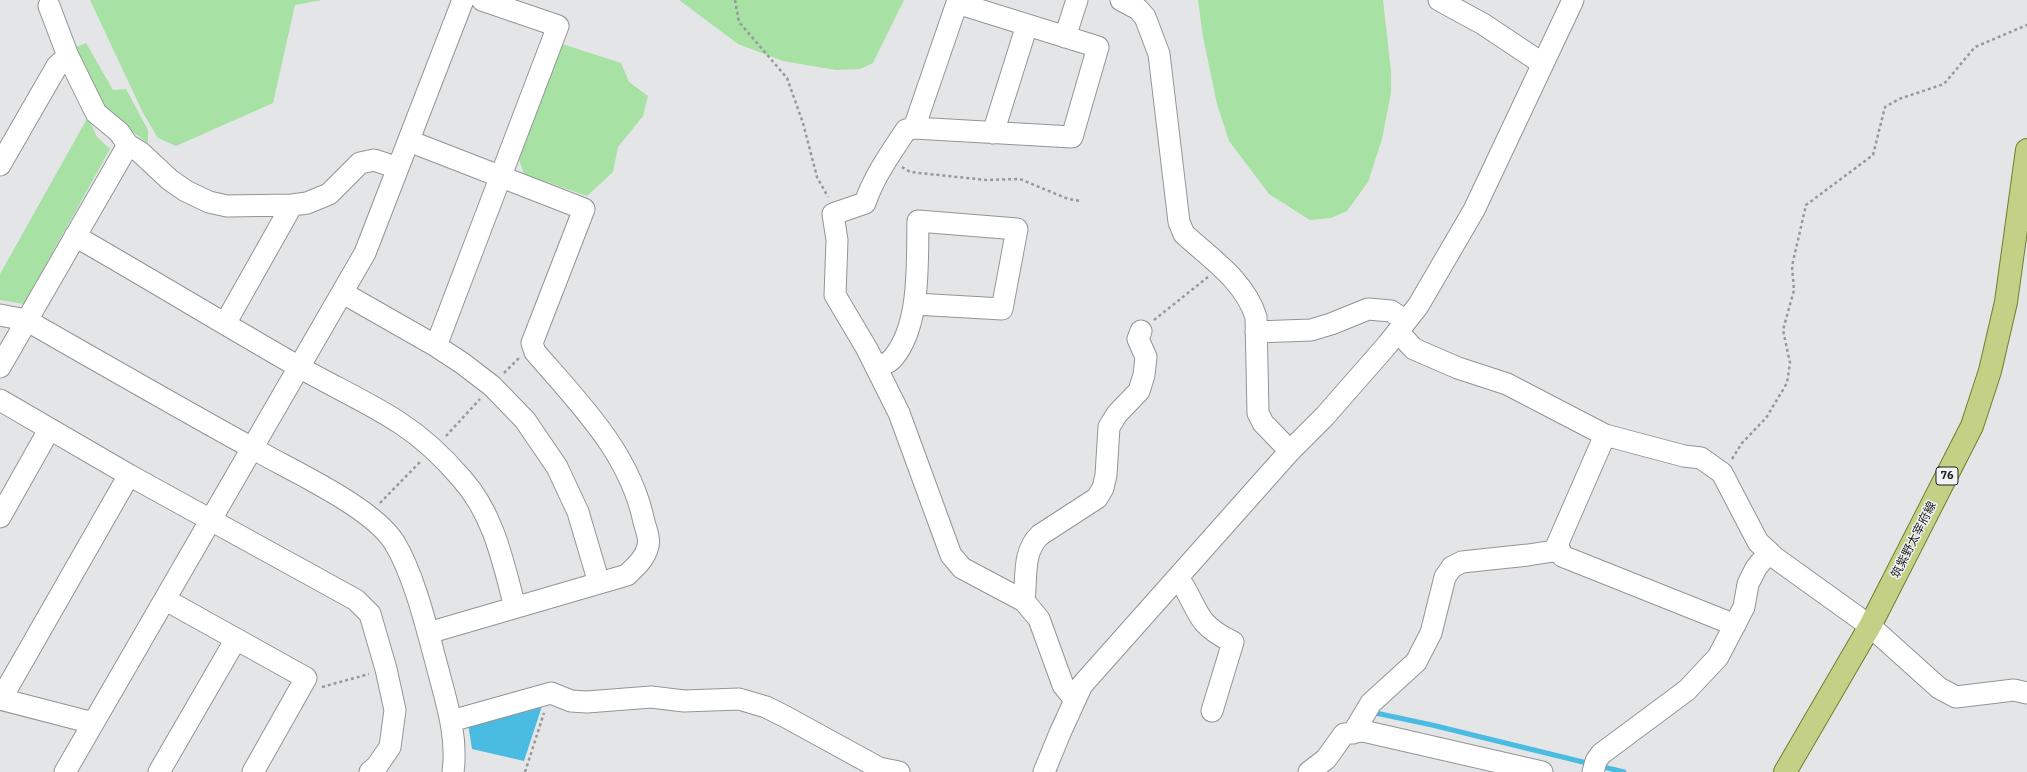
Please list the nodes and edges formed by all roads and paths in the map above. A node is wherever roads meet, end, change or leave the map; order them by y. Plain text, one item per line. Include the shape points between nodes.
1 (463, 0) edge
2 (482, 0) edge
3 (735, 0) edge
4 (1077, 0) edge
5 (1121, 0) edge
6 (1439, 0) edge
7 (1573, 0) edge
8 (49, 6) dead end
9 (1027, 25) junction
10 (2027, 25) edge
11 (1065, 37) junction
12 (68, 56) junction
13 (1543, 64) junction
14 (914, 128) junction
15 (993, 133) junction
16 (409, 141) junction
17 (128, 145) junction
18 (2027, 150) edge
19 (888, 157) junction
20 (0, 165) edge
21 (398, 168) junction
22 (500, 176) junction
23 (1081, 201) dead end
24 (292, 205) junction
25 (833, 214) junction
26 (75, 236) junction
27 (1220, 268) junction
28 (343, 293) junction
29 (915, 304) junction
30 (0, 315) edge
31 (26, 320) junction
32 (226, 322) junction
33 (1402, 327) junction
34 (1141, 331) joint
35 (1256, 332) junction
36 (532, 343) junction
37 (436, 346) junction
38 (0, 367) edge
39 (299, 367) junction
40 (877, 368) junction
41 (492, 386) junction
42 (0, 400) edge
43 (49, 430) junction
44 (1605, 435) junction
45 (252, 448) junction
46 (433, 449) junction
47 (1290, 451) junction
48 (1722, 473) junction
49 (130, 475) junction
50 (368, 515) junction
51 (0, 517) edge
52 (211, 520) junction
53 (1560, 550) junction
54 (1768, 552) junction
55 (1178, 578) junction
56 (599, 583) junction
57 (166, 600) junction
58 (1024, 600) junction
59 (515, 607) junction
60 (1735, 625) junction
61 (1870, 626) junction
62 (428, 633) junction
63 (236, 639) junction
64 (386, 669) junction
65 (306, 678) junction
66 (551, 693) junction
67 (2027, 693) edge
68 (0, 699) edge
69 (1075, 700) junction
70 (1212, 710) dead end
71 (451, 721) junction
72 (93, 723) junction
73 (1353, 732) junction
74 (65, 772) edge
75 (159, 772) edge
76 (253, 772) edge
77 (370, 772) edge
78 (453, 772) edge
79 (525, 772) edge
80 (899, 772) edge
81 (1044, 772) edge
82 (1309, 772) edge
83 (1542, 772) edge
84 (1593, 772) edge
85 (1785, 772) edge

1 - 16 street
2 - 22 street via 558,26
3 - 25 path via 739,22 788,78 817,177 832,204
4 - 11 street
5 - 27 street via 1145,16 1159,54 1179,222 1184,234
6 - 13 street via 1483,24
7 - 13 street
8 - 12 street
9 - 11 street
9 - 14 street via 956,3
9 - 15 street
10 - 48 path via 1975,47 1944,84 1900,99 1886,107 1873,155 1806,205 1792,266 1794,290 1783,330 1790,363 1786,383 1766,418 1742,443
11 - 15 street via 1098,48 1072,137
12 - 17 street via 96,113 119,132
12 - 20 street via 57,66
13 - 33 street via 1474,210 1421,301
14 - 15 street
14 - 19 street via 906,130
16 - 21 street
16 - 22 street
17 - 24 street via 140,152 170,180 209,202 227,206
17 - 26 street
18 - 61 main road, 筑紫野太宰府線 / 76 via 2006,302 1990,371 1972,426
19 - 23 path via 910,172 986,180 1020,179 1068,200
19 - 25 street via 871,186 865,203
21 - 24 street via 374,160 360,163 329,194 307,203
21 - 28 street via 365,253
22 - 36 street via 584,209
22 - 37 street
24 - 32 street
25 - 40 street via 837,240 835,295
26 - 31 street
26 - 32 street
27 - 34 path
27 - 35 street via 1240,286 1252,306 1256,318
28 - 37 street
28 - 39 street
29 - 29 street via 918,222 1017,229 1002,309
29 - 40 street via 907,333 893,359
30 - 31 street
31 - 38 street
31 - 45 street
32 - 39 street
33 - 35 street via 1391,311 1368,309 1311,330
33 - 44 street via 1414,349 1458,368 1507,384
33 - 47 street via 1325,416
34 - 58 street via 1138,339 1146,357 1144,375 1139,391 1109,427 1103,488 1097,498 1033,543 1026,567
35 - 47 street via 1258,413 1263,423
36 - 41 path
36 - 56 street via 534,352 596,423 615,450 630,477 643,516 649,544 643,559 627,575
37 - 41 street
39 - 45 street
39 - 46 street via 400,423
40 - 58 street via 899,413 951,555 962,568
41 - 46 path
41 - 56 street via 526,420 557,466 578,512
42 - 43 street
43 - 49 street
43 - 51 street
44 - 48 street via 1684,456 1701,458
44 - 53 street via 1557,545
45 - 50 street via 315,482
45 - 52 street
46 - 50 path
46 - 59 street via 463,480 483,509 498,544
47 - 55 street
48 - 54 street via 1758,542
49 - 52 street
49 - 68 street
50 - 62 street via 394,541 407,567
52 - 57 street
52 - 64 street via 356,600 370,614
53 - 60 street via 1562,556
53 - 73 street via 1528,556 1462,562 1452,567 1446,577 1431,633 1416,662 1371,703
54 - 60 street via 1748,584 1744,607
54 - 61 street
55 - 69 street via 1082,686
55 - 70 street via 1204,622 1219,635 1233,642
56 - 59 street
57 - 63 street
57 - 72 street
58 - 69 street via 1039,619 1063,685
59 - 62 street
60 - 84 street via 1718,657 1687,690 1601,754
61 - 67 street via 1939,688 1956,696 2014,690
61 - 85 main road, 筑紫野太宰府線 / 76
62 - 71 street
63 - 65 street
63 - 75 street
64 - 65 path via 323,687
64 - 77 street via 395,710 393,730 390,747
65 - 76 street
66 - 71 street
66 - 79 path
66 - 80 street via 572,701 587,702 651,697 684,701 740,699 766,707 879,768
68 - 72 street
69 - 81 street
71 - 78 street via 456,754
72 - 74 street
73 - 82 street via 1344,734 1326,759
73 - 83 street via 1364,731

